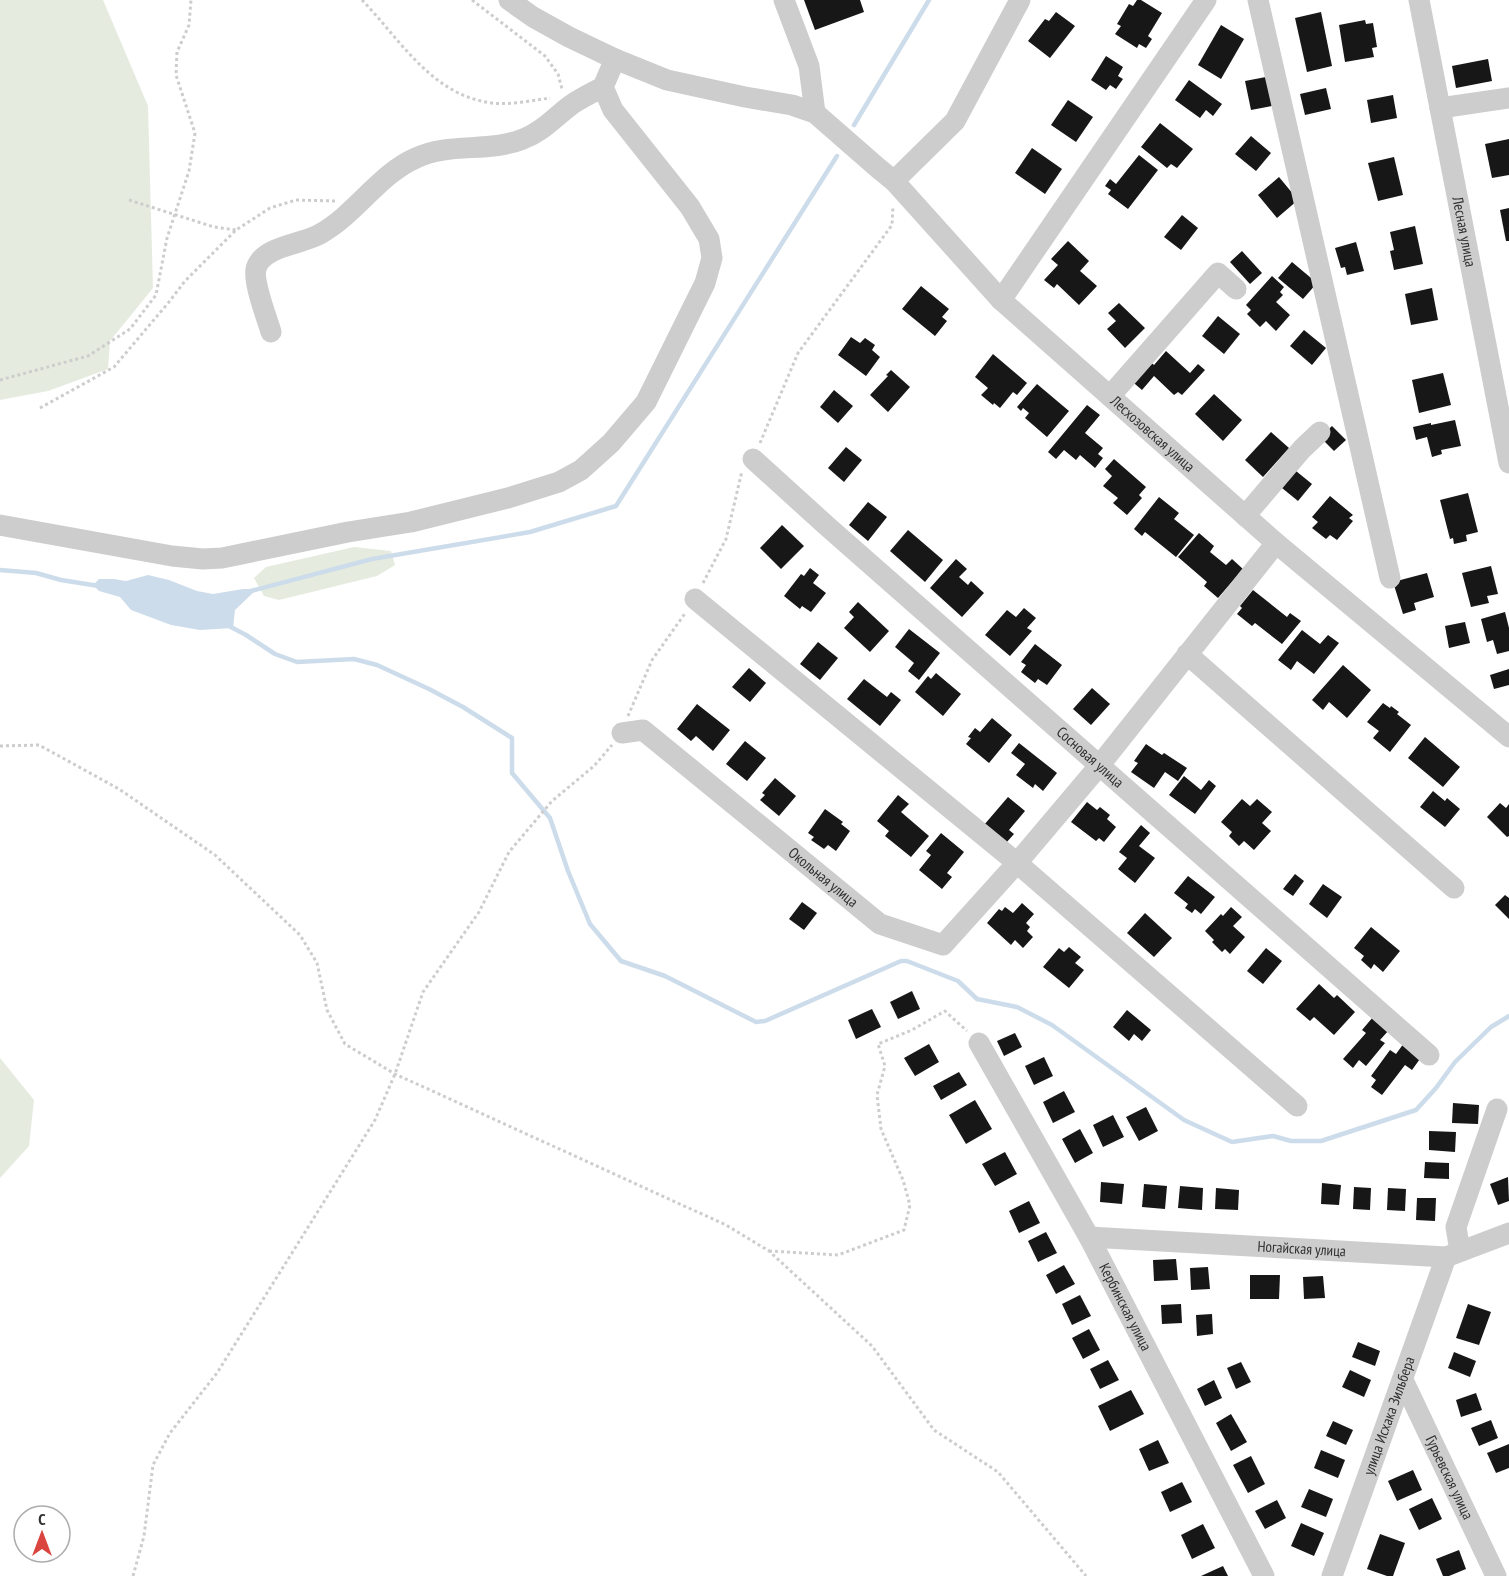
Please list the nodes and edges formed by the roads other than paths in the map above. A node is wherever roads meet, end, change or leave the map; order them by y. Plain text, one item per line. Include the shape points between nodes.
1 (510, 0) edge
2 (784, 0) edge
3 (1020, 0) edge
4 (1206, 0) edge
5 (1258, 0) edge
6 (1419, 0) edge
7 (615, 59) junction
8 (603, 87) junction
9 (1509, 98) edge
10 (1440, 108) junction
11 (815, 113) junction
12 (894, 181) junction
13 (1236, 289) dead end
14 (1001, 300) junction
15 (271, 332) dead end
16 (1110, 396) junction
17 (1320, 432) dead end
18 (753, 459) road end
19 (1509, 463) edge
20 (1245, 516) junction
21 (0, 525) edge
22 (1276, 543) junction
23 (1390, 578) dead end
24 (695, 599) road end
25 (1187, 654) junction
26 (622, 733) road end
27 (1509, 737) edge
28 (1099, 766) junction
29 (1017, 863) junction
30 (1454, 888) dead end
31 (979, 1043) road end
32 (1429, 1055) dead end
33 (1297, 1106) dead end
34 (1497, 1109) dead end
35 (1509, 1233) edge
36 (1089, 1237) junction
37 (1453, 1254) junction
38 (1403, 1380) junction
39 (1264, 1576) edge
40 (1332, 1576) edge
41 (1496, 1576) edge

1 - 7 street via 533,17
2 - 11 street via 809,66
3 - 12 street via 956,121
4 - 14 street
5 - 23 street
6 - 10 street, Лесная улица
7 - 8 street
7 - 11 street via 667,80
8 - 15 street via 568,100 546,127 524,139 415,158 396,169 338,223 318,236 263,256 255,279
8 - 21 street via 613,110 690,207 709,239 712,258 705,283 646,402 611,443 581,470 559,482 508,498 411,522 222,558 172,556
9 - 10 street
10 - 19 street, Лесная улица
11 - 12 street, Лесхозовская улица
12 - 14 street, Лесхозовская улица
13 - 16 street via 1218,273
14 - 16 street, Лесхозовская улица
16 - 20 street, Лесхозовская улица
17 - 20 street
18 - 28 street, Сосновая улица
20 - 22 street, Лесхозовская улица
22 - 25 street
22 - 27 street, Лесхозовская улица
24 - 29 street
25 - 28 street
25 - 30 street
26 - 29 street, Окольная улица via 643,730 880,924 932,942 943,945
28 - 29 street
28 - 32 street, Сосновая улица
29 - 33 street
31 - 36 street, Кербинская улица
34 - 37 street via 1456,1227
35 - 37 street, Ногайская улица
36 - 37 street, Ногайская улица
36 - 39 street, Кербинская улица
37 - 38 street, улица Исхака Зильбера
38 - 40 street, улица Исхака Зильбера
38 - 41 street, Гурьевская улица

